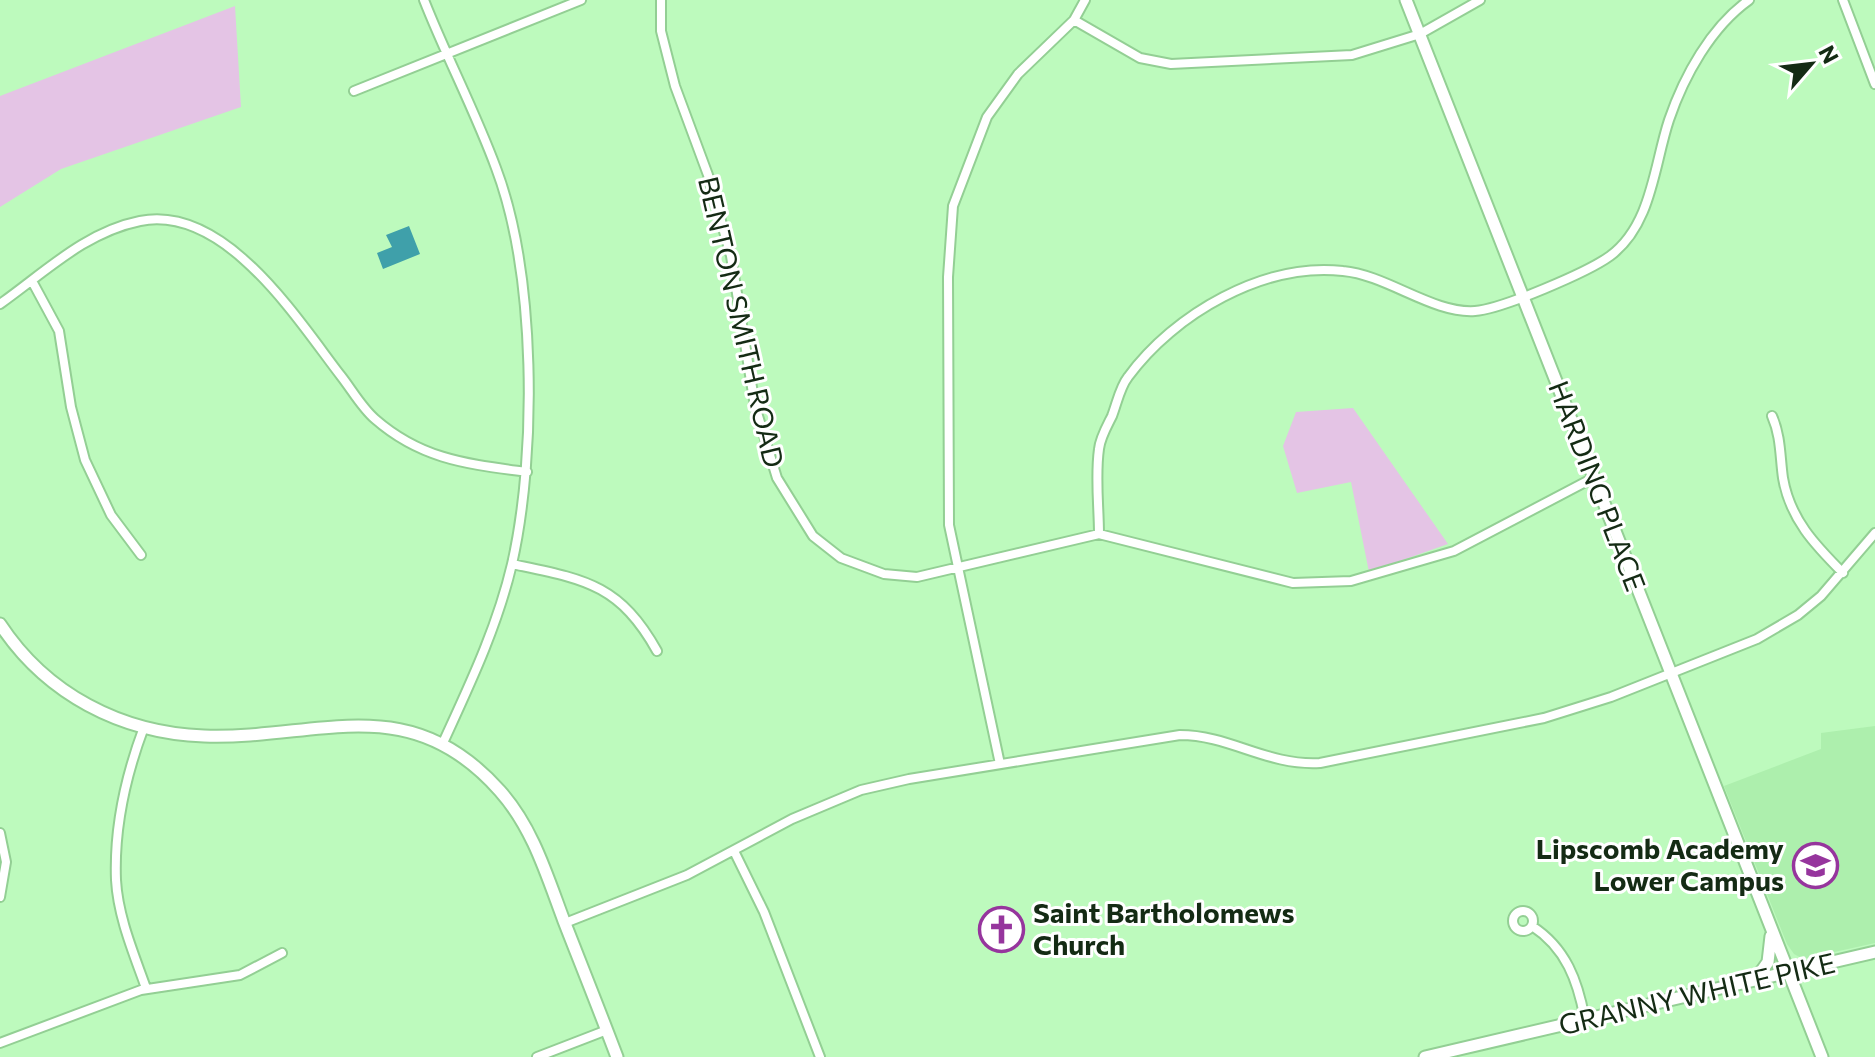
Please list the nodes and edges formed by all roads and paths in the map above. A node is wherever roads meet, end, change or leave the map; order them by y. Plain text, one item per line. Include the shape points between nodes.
1 (424, 0) edge
2 (581, 0) edge
3 (661, 0) edge
4 (1085, 0) edge
5 (1406, 0) edge
6 (1480, 0) edge
7 (1749, 0) edge
8 (1843, 0) edge
9 (1074, 20) junction
10 (1420, 34) junction
11 (445, 54) junction
12 (1875, 84) edge
13 (354, 91) dead end
14 (32, 281) junction
15 (1523, 297) junction
16 (0, 304) edge
17 (1772, 416) dead end
18 (527, 472) junction
19 (1593, 478) junction
20 (1875, 533) edge
21 (1099, 534) junction
22 (141, 555) dead end
23 (512, 564) junction
24 (957, 570) junction
25 (1843, 573) junction
26 (0, 624) edge
27 (657, 651) dead end
28 (1671, 673) junction
29 (144, 727) junction
30 (442, 745) junction
31 (1000, 764) junction
32 (0, 833) edge
33 (734, 851) junction
34 (0, 897) edge
35 (565, 923) junction
36 (1532, 926) dead end
37 (1771, 928) junction
38 (1875, 952) edge
39 (282, 953) dead end
40 (1788, 971) junction
41 (1756, 979) junction
42 (146, 988) junction
43 (1585, 1020) junction
44 (607, 1030) junction
45 (0, 1043) edge
46 (1432, 1056) edge
47 (537, 1057) edge
48 (617, 1057) edge
49 (820, 1057) edge
50 (1425, 1057) edge
51 (1822, 1057) edge

1 - 11 street
2 - 11 street
3 - 24 street, BENTON SMITH ROAD via 661,31 675,86 731,256 754,400 777,478 813,536 841,558 884,574 917,577
4 - 9 street
5 - 10 main road, HARDING PLACE
6 - 10 street
7 - 15 street via 1710,40 1685,79 1637,222 1611,256
8 - 12 street
9 - 10 street via 1140,58 1171,64 1352,55
9 - 24 street via 1018,74 987,117 953,206 946,437 949,525
10 - 15 main road, HARDING PLACE
11 - 13 street
11 - 18 street via 497,169 526,288
14 - 16 street
14 - 18 street via 94,237 141,220 189,225 255,267 375,419 415,447 448,461
14 - 22 street via 59,331 85,460 111,515
15 - 19 main road, HARDING PLACE
15 - 21 street via 1475,311 1444,307 1378,278 1342,270 1261,281 1213,303 1166,337 1127,378 1099,448
17 - 25 street via 1795,515
18 - 23 street
19 - 21 street, BENTON SMITH ROAD via 1454,551 1351,581 1293,583
19 - 28 main road, HARDING PLACE
20 - 25 street
21 - 24 street, BENTON SMITH ROAD
23 - 27 street via 579,578 604,589 636,616
23 - 30 street via 486,649
24 - 31 street
25 - 28 street via 1774,630
26 - 29 main road via 56,684 94,711
28 - 31 street via 1544,718 1320,763 1283,763 1218,741 1180,735
28 - 37 main road, HARDING PLACE
29 - 30 main road via 205,736 361,725 408,732
29 - 42 street via 120,813 116,882
30 - 35 main road via 481,772 513,807 538,852
31 - 33 street via 861,790
32 - 34 street via 6,862
33 - 35 street
33 - 49 street via 764,912
35 - 44 main road
36 - 43 street via 1567,961
37 - 40 main road, HARDING PLACE
37 - 41 main road via 1768,962
38 - 40 main road, GRANNY WHITE PIKE
39 - 42 street via 255,970 228,978
40 - 41 main road, GRANNY WHITE PIKE
40 - 51 main road, HARDING PLACE
41 - 43 main road, GRANNY WHITE PIKE
42 - 45 street
43 - 46 main road, GRANNY WHITE PIKE
44 - 47 street
44 - 48 main road
46 - 50 main road, GRANNY WHITE PIKE

